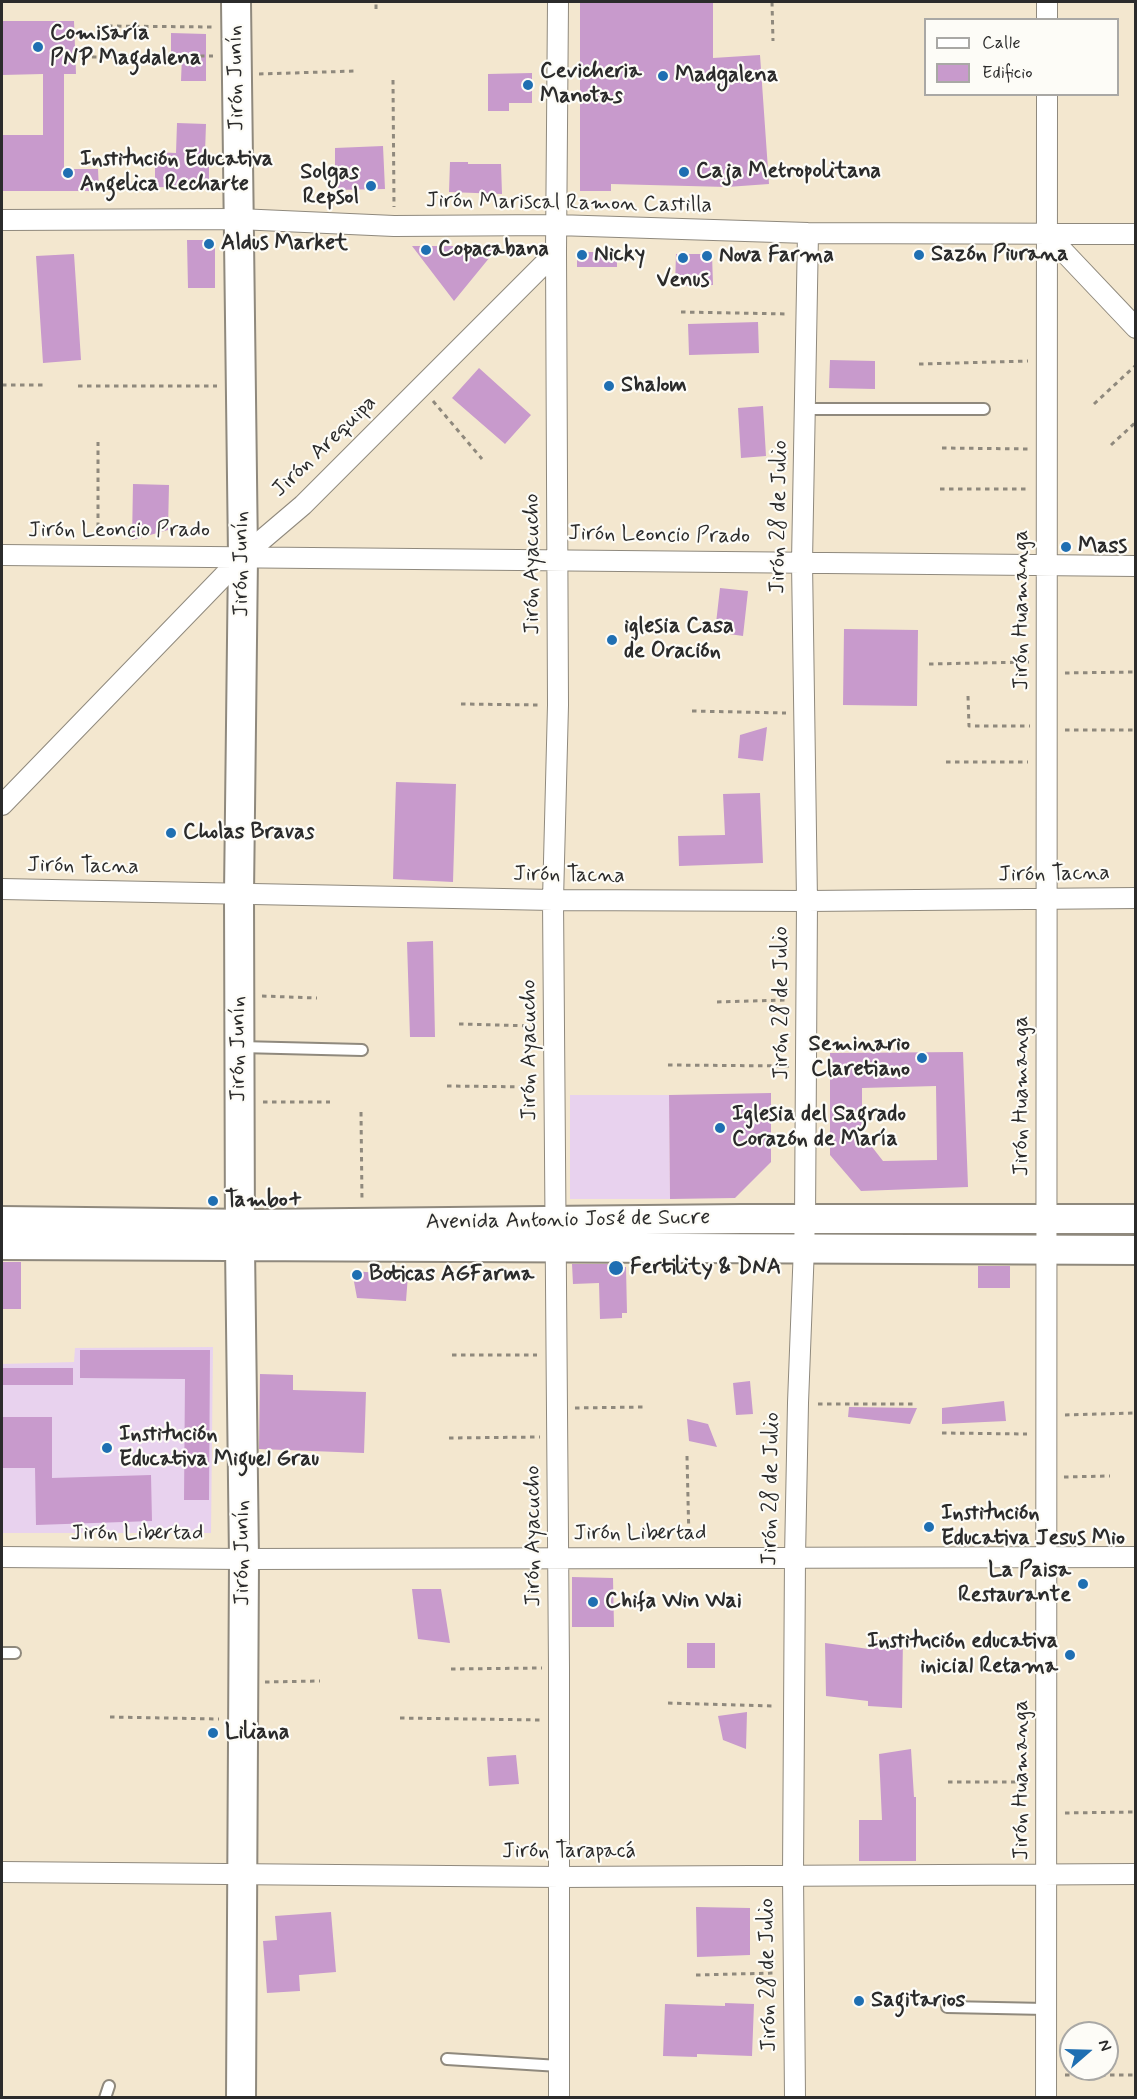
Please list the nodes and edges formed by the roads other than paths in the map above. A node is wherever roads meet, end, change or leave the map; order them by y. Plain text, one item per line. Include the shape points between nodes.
1 (558, 2) edge
2 (1047, 2) edge
3 (236, 14) edge
4 (1047, 18) edge
5 (1047, 96) edge
6 (238, 219) junction
7 (2, 220) edge
8 (556, 225) junction
9 (808, 233) junction
10 (1046, 233) junction
11 (1136, 234) edge
12 (556, 252) junction
13 (1136, 328) edge
14 (805, 409) junction
15 (984, 409) dead end
16 (2, 555) edge
17 (243, 556) junction
18 (556, 559) junction
19 (802, 562) junction
20 (1046, 565) junction
21 (1136, 566) edge
22 (2, 805) edge
23 (2, 889) edge
24 (239, 894) junction
25 (1136, 898) edge
26 (1046, 899) junction
27 (553, 900) junction
28 (807, 901) junction
29 (239, 1047) junction
30 (363, 1050) dead end
31 (1046, 1219) junction
32 (1136, 1219) edge
33 (805, 1220) junction
34 (2, 1221) edge
35 (240, 1235) junction
36 (556, 1235) junction
37 (2, 1245) edge
38 (805, 1249) junction
39 (1046, 1250) junction
40 (1136, 1250) edge
41 (2, 1557) edge
42 (795, 1557) junction
43 (1046, 1557) junction
44 (1136, 1557) edge
45 (558, 1558) junction
46 (244, 1559) junction
47 (2, 1653) edge
48 (15, 1653) dead end
49 (2, 1872) edge
50 (241, 1874) junction
51 (1046, 1874) junction
52 (1136, 1874) edge
53 (793, 1875) junction
54 (560, 1877) junction
55 (947, 2007) dead end
56 (1046, 2009) junction
57 (447, 2059) dead end
58 (559, 2066) junction
59 (109, 2086) dead end
60 (105, 2097) edge
61 (241, 2097) edge
62 (559, 2097) edge
63 (795, 2097) edge
64 (1046, 2097) edge

1 - 8 street, Jirón Ayacucho
2 - 4 street
3 - 6 main road, Jirón Junín
5 - 10 street, Jirón Huamanga
6 - 7 street, Jirón Mariscal Ramon Castilla
6 - 8 street, Jirón Mariscal Ramon Castilla via 394,226
6 - 17 main road, Jirón Junín
8 - 9 street, Jirón Mariscal Ramon Castilla
8 - 12 street, Jirón Ayacucho
9 - 10 street, Jirón Mariscal Ramon Castilla
9 - 14 street, Jirón 28 de Julio
10 - 11 street, Jirón Mariscal Ramon Castilla
10 - 13 street
10 - 20 street, Jirón Huamanga
12 - 17 street, Jirón Arequipa via 303,505
12 - 18 street, Jirón Ayacucho
14 - 15 lane
14 - 19 street, Jirón 28 de Julio
16 - 17 street, Jirón Leoncio Prado
17 - 18 street, Jirón Leoncio Prado
17 - 22 street, Jirón Arequipa
17 - 24 main road, Jirón Junín
18 - 19 street, Jirón Leoncio Prado
18 - 27 street, Jirón Ayacucho via 558,705
19 - 20 street, Jirón Leoncio Prado
19 - 28 street, Jirón 28 de Julio
20 - 21 street, Jirón Leoncio Prado
20 - 26 street, Jirón Huamanga
23 - 24 street, Jirón Tacna
24 - 27 street, Jirón Tacna
24 - 29 main road, Jirón Junín
25 - 26 street, Jirón Tacna
26 - 28 street, Jirón Tacna
26 - 31 street, Jirón Huamanga
27 - 28 street, Jirón Tacna
27 - 36 street, Jirón Ayacucho
28 - 33 street, Jirón 28 de Julio
29 - 30 lane
29 - 35 main road, Jirón Junín
31 - 32 main road, Avenida Antonio José de Sucre
31 - 33 main road, Avenida Antonio José de Sucre
31 - 39 street, Jirón Huamanga
33 - 36 main road, Avenida Antonio José de Sucre
33 - 38 street, Jirón 28 de Julio
34 - 35 main road, Avenida Antonio José de Sucre
35 - 36 main road, Avenida Antonio José de Sucre
35 - 36 main road, Avenida Antonio José de Sucre via 363,1223
35 - 37 main road, Avenida Antonio José de Sucre
35 - 46 main road, Jirón Junín
36 - 38 main road, Avenida Antonio José de Sucre
36 - 45 street, Jirón Ayacucho
38 - 39 main road, Avenida Antonio José de Sucre
38 - 42 street, Jirón 28 de Julio
39 - 40 main road, Avenida Antonio José de Sucre
39 - 43 street, Jirón Huamanga
41 - 46 street, Jirón Libertad
42 - 43 street, Jirón Libertad
42 - 45 street, Jirón Libertad
42 - 53 street, Jirón 28 de Julio
43 - 44 street, Jirón Libertad
43 - 51 street, Jirón Huamanga
45 - 46 street, Jirón Libertad
45 - 54 street, Jirón Ayacucho
46 - 50 main road, Jirón Junín
47 - 48 lane
49 - 50 street, Jirón Tarapacá
50 - 54 street, Jirón Tarapacá
50 - 61 main road, Jirón Junín
51 - 52 street, Jirón Tarapacá
51 - 53 street, Jirón Tarapacá
51 - 56 street, Jirón Huamanga
53 - 54 street, Jirón Tarapacá
53 - 63 street, Jirón 28 de Julio
54 - 58 street, Jirón Ayacucho
55 - 56 lane
56 - 64 street, Jirón Huamanga
57 - 58 lane
58 - 62 street, Jirón Ayacucho
59 - 60 lane

